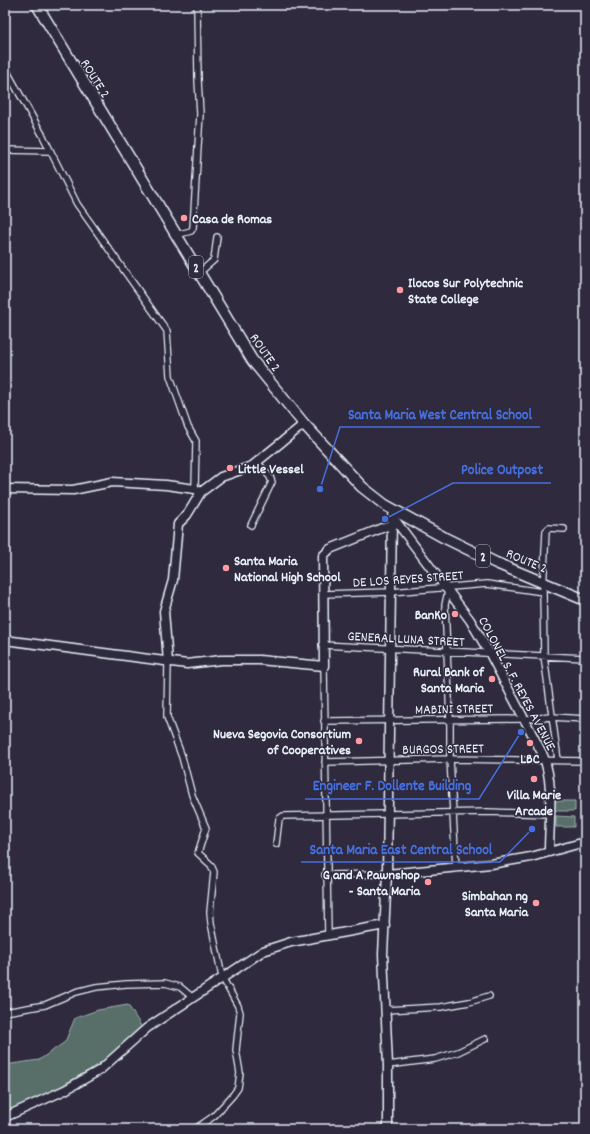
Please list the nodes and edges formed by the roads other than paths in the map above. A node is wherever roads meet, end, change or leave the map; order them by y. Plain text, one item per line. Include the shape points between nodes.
1 (37, 5) edge
2 (197, 5) edge
3 (5, 65) edge
4 (5, 150) edge
5 (50, 151) junction
6 (176, 235) junction
7 (217, 237) dead end
8 (199, 273) junction
9 (304, 424) junction
10 (257, 462) junction
11 (5, 489) edge
12 (198, 490) junction
13 (385, 505) junction
14 (392, 520) junction
15 (252, 525) dead end
16 (564, 529) dead end
17 (544, 587) junction
18 (447, 590) junction
19 (391, 592) junction
20 (323, 594) junction
21 (585, 600) edge
22 (5, 640) edge
23 (322, 645) junction
24 (390, 648) junction
25 (448, 653) junction
26 (490, 654) junction
27 (544, 656) junction
28 (585, 658) edge
29 (166, 661) junction
30 (324, 666) junction
31 (552, 717) junction
32 (524, 719) junction
33 (585, 719) edge
34 (450, 720) junction
35 (324, 721) junction
36 (389, 721) junction
37 (450, 759) junction
38 (545, 760) junction
39 (558, 760) junction
40 (387, 761) junction
41 (585, 761) edge
42 (325, 762) junction
43 (452, 813) junction
44 (549, 814) junction
45 (387, 815) junction
46 (326, 816) junction
47 (585, 842) edge
48 (276, 844) dead end
49 (549, 852) junction
50 (456, 868) junction
51 (387, 874) junction
52 (326, 875) junction
53 (385, 925) junction
54 (328, 935) junction
55 (222, 977) junction
56 (489, 996) dead end
57 (192, 997) junction
58 (386, 1010) junction
59 (5, 1012) edge
60 (485, 1039) dead end
61 (388, 1065) junction
62 (5, 1117) edge
63 (195, 1129) edge
64 (388, 1129) edge

1 - 6 highway, ROUTE 2 / 2
2 - 6 street via 200,114 194,228
3 - 5 street
4 - 5 street
5 - 12 street via 77,204 167,331 170,376 196,442
6 - 8 highway, ROUTE 2 / 2
7 - 8 street via 214,260
8 - 9 highway, ROUTE 2 / 2 via 252,360
9 - 10 street
9 - 13 highway, ROUTE 2 / 2 via 362,487
10 - 12 street
10 - 15 street via 272,482
11 - 12 street via 74,490 112,482 166,485
12 - 29 street via 187,515 177,529 172,580 164,611
13 - 14 street, COLONEL S. F. REYES AVENUE
13 - 17 highway, ROUTE 2 / 2
14 - 18 street, COLONEL S. F. REYES AVENUE
14 - 19 street
14 - 20 street via 326,553 322,562
16 - 17 street via 549,528 546,531
17 - 18 street, DE LOS REYES STREET via 487,584
17 - 21 highway, ROUTE 2 / 2
17 - 27 street
18 - 19 street, DE LOS REYES STREET
18 - 25 street
18 - 26 street, COLONEL S. F. REYES AVENUE via 470,620
19 - 20 street, DE LOS REYES STREET
19 - 24 street
20 - 23 street
22 - 29 street
23 - 24 street, GENERAL LUNA STREET
23 - 30 street
24 - 25 street, GENERAL LUNA STREET
24 - 36 street
25 - 26 street, GENERAL LUNA STREET
25 - 34 street
26 - 27 street, GENERAL LUNA STREET
26 - 32 street, COLONEL S. F. REYES AVENUE
27 - 28 street, GENERAL LUNA STREET
27 - 31 street
29 - 30 street via 187,664 221,660 259,660
29 - 55 street via 167,717 182,757 192,795 205,822 206,834 198,851 200,857 214,872 210,912
30 - 35 street
31 - 32 street, MABINI STREET
31 - 33 street, MABINI STREET
31 - 39 street
32 - 34 street, MABINI STREET
32 - 38 street, COLONEL S. F. REYES AVENUE
34 - 36 street, MABINI STREET
34 - 37 street
35 - 36 street, MABINI STREET
35 - 42 street
36 - 40 street
37 - 38 street, BURGOS STREET
37 - 40 street, BURGOS STREET
37 - 43 street
38 - 39 street, BURGOS STREET
38 - 44 street, COLONEL S. F. REYES AVENUE
39 - 41 street, BURGOS STREET
40 - 42 street, BURGOS STREET
40 - 45 street
42 - 46 street
43 - 44 street
43 - 45 street
43 - 50 street
44 - 49 street, COLONEL S. F. REYES AVENUE
45 - 46 street
45 - 51 street
46 - 48 street via 280,817
46 - 52 street
47 - 49 street
49 - 50 street
50 - 51 street
51 - 52 street
51 - 53 street
52 - 54 street
53 - 54 street
53 - 58 street via 383,965
54 - 55 street via 268,949
55 - 57 street
55 - 63 street via 240,1013 236,1050 240,1080 238,1088 222,1107
56 - 58 street via 441,1008
57 - 59 street via 180,987 165,983 126,984 96,987 39,1007
57 - 62 street via 147,1028 100,1070 65,1090
58 - 61 street
60 - 61 street via 458,1052 435,1059
61 - 64 street

